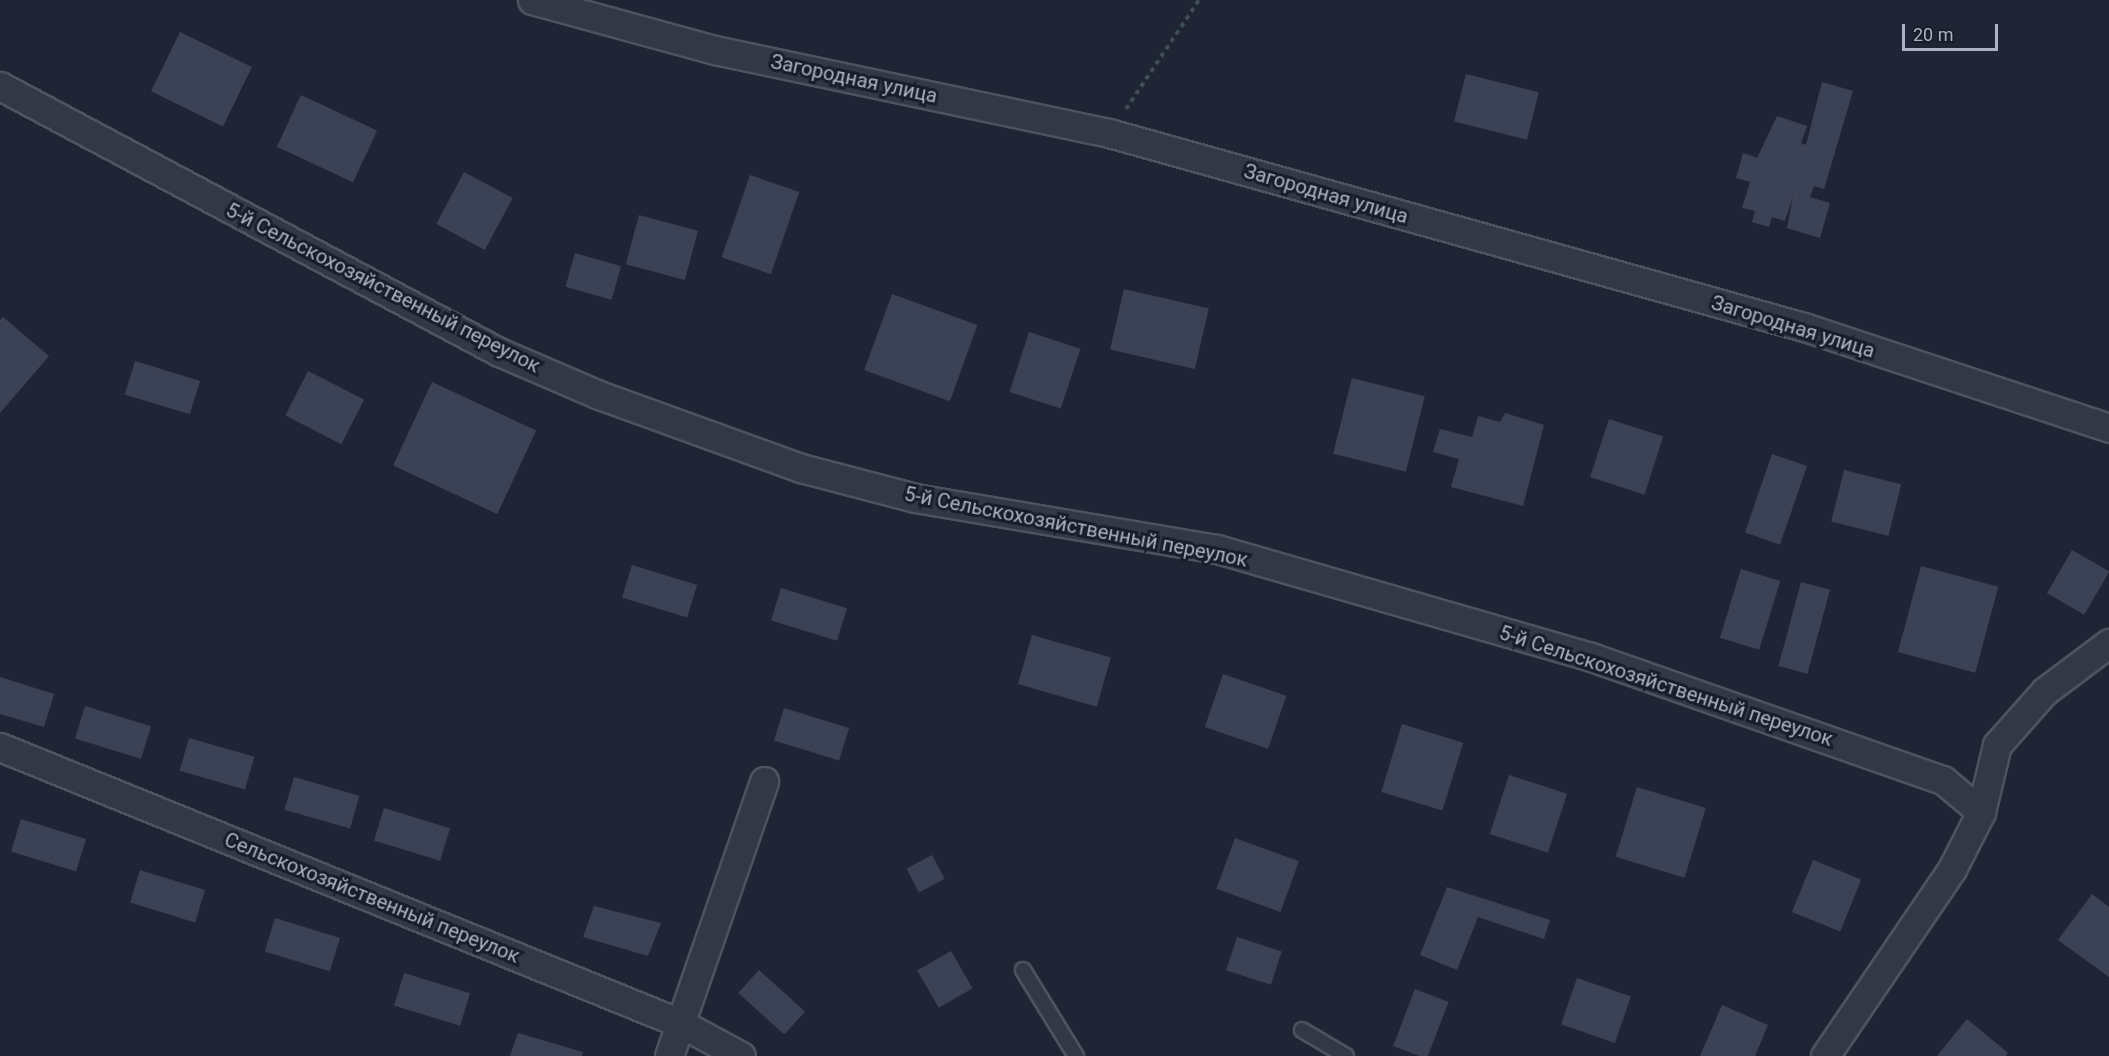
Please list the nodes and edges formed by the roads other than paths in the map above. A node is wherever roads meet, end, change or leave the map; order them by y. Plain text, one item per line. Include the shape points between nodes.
1 (532, 0) edge
2 (0, 86) edge
3 (2109, 428) edge
4 (2109, 643) edge
5 (0, 747) edge
6 (764, 781) dead end
7 (1981, 812) junction
8 (1023, 970) dead end
9 (682, 1024) junction
10 (1302, 1030) dead end
11 (669, 1056) edge
12 (741, 1056) edge
13 (1076, 1056) edge
14 (1346, 1056) edge
15 (1825, 1056) edge

1 - 3 street, Загородная улица via 715,50 1109,133 1804,327
2 - 7 street, 5-й Сельскохозяйственный переулок via 499,352 610,399 801,468 915,498 1217,549 1591,657 1943,780
4 - 7 street via 2045,691 1997,745
5 - 9 street, Сельскохозяйственный переулок
6 - 9 street
7 - 15 street via 1952,869
8 - 13 lane
9 - 11 street
9 - 12 street, Сельскохозяйственный переулок
10 - 14 lane

